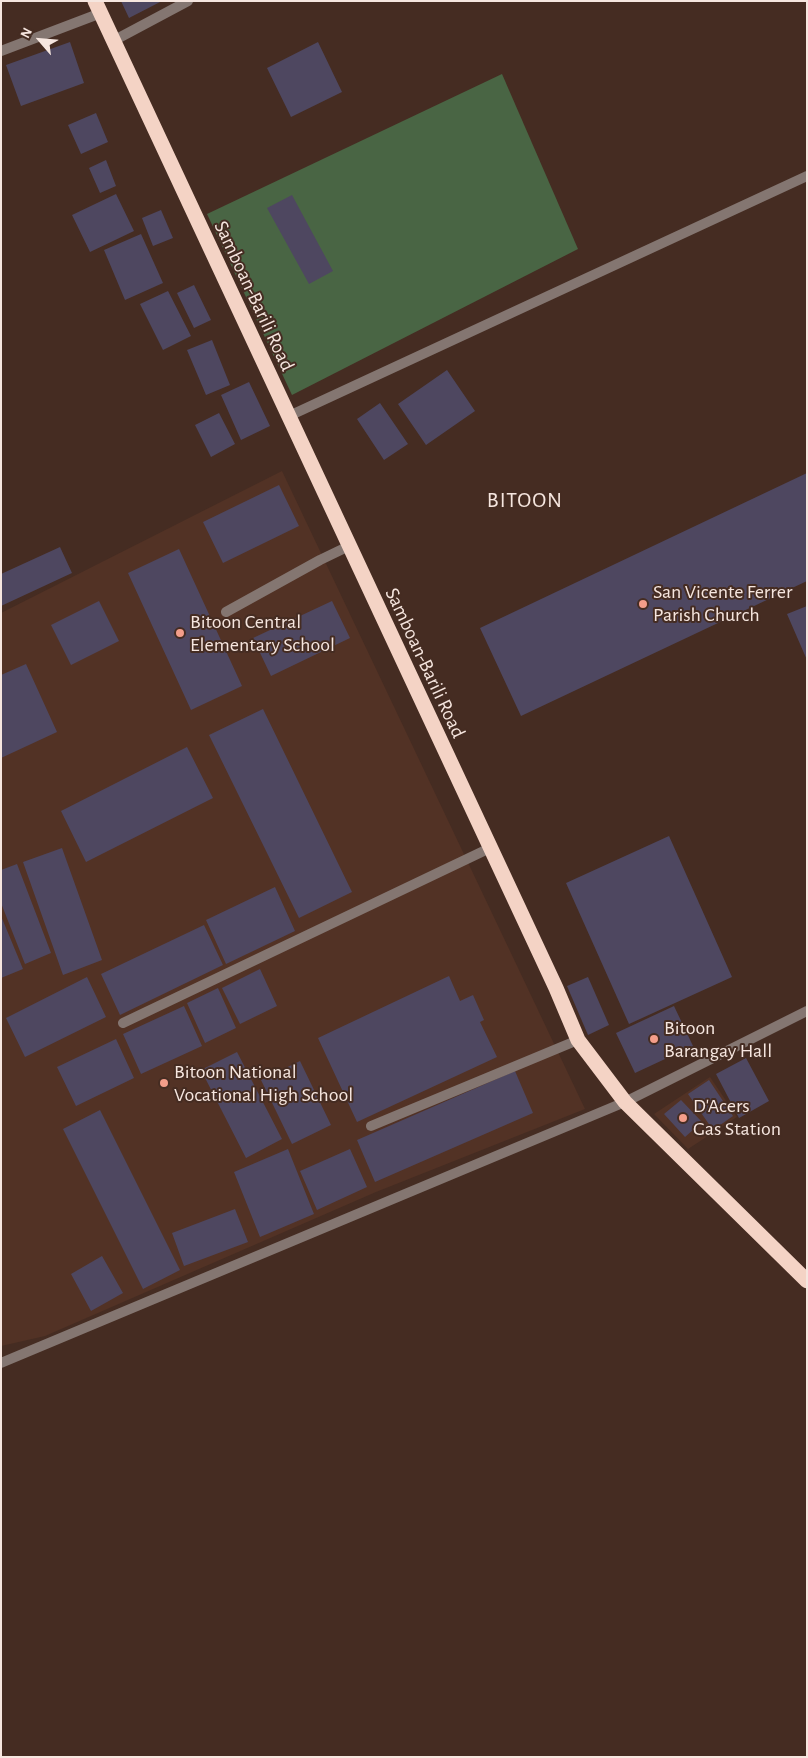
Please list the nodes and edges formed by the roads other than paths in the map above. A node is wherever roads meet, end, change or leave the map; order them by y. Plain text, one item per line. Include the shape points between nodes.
1 (188, 1) edge
2 (98, 7) edge
3 (113, 41) junction
4 (1, 51) edge
5 (807, 176) edge
6 (288, 416) junction
7 (349, 546) junction
8 (226, 612) dead end
9 (490, 848) junction
10 (807, 1011) edge
11 (124, 1023) dead end
12 (578, 1040) junction
13 (625, 1102) junction
14 (371, 1126) dead end
15 (807, 1281) edge
16 (1, 1363) edge

1 - 3 street
2 - 3 highway, Samboan-Barili Road
2 - 4 street
3 - 6 highway, Samboan-Barili Road
5 - 6 street
6 - 7 highway, Samboan-Barili Road
7 - 8 street
7 - 9 highway, Samboan-Barili Road
9 - 11 street
9 - 12 highway, Samboan-Barili Road
10 - 13 street
12 - 13 highway, Samboan-Barili Road
12 - 14 street
13 - 15 highway, Samboan-Barili Road
13 - 16 street

